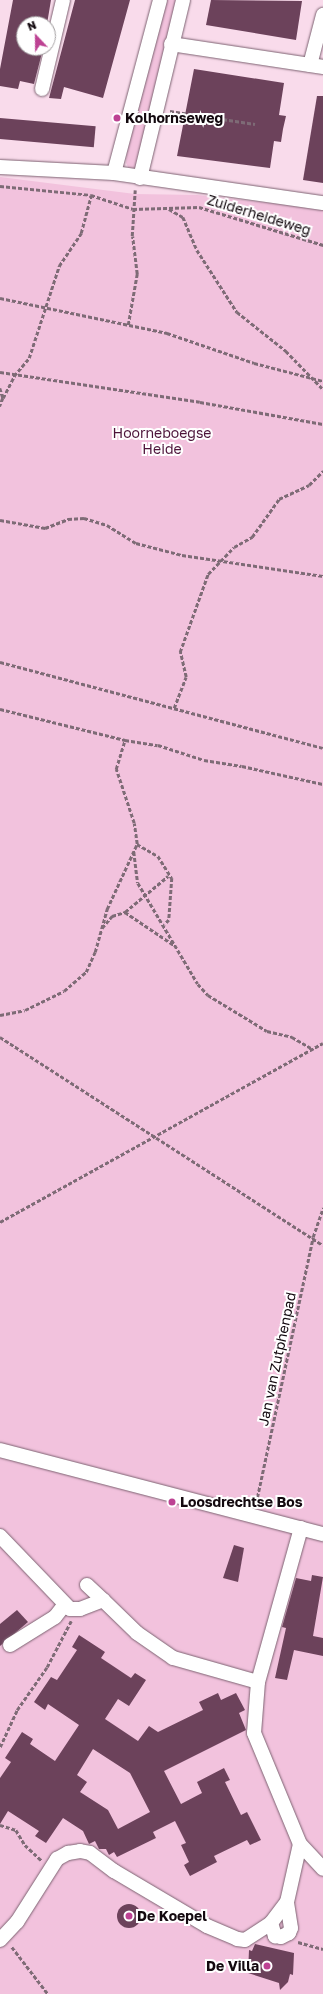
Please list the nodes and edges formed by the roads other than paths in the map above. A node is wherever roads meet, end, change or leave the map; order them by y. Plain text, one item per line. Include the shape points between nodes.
1 (63, 0) edge
2 (160, 0) edge
3 (184, 0) edge
4 (323, 15) edge
5 (171, 44) junction
6 (316, 66) edge
7 (42, 89) dead end
8 (0, 166) edge
9 (114, 173) junction
10 (138, 177) junction
11 (323, 203) edge
12 (0, 1450) edge
13 (301, 1528) junction
14 (323, 1534) edge
15 (0, 1536) edge
16 (87, 1585) dead end
17 (103, 1600) junction
18 (67, 1606) junction
19 (10, 1645) dead end
20 (258, 1682) junction
21 (300, 1844) junction
22 (323, 1869) edge
23 (287, 1902) junction
24 (271, 1923) junction
25 (2, 1939) edge

1 - 7 street
2 - 9 street
3 - 5 street
4 - 6 street
5 - 6 street
5 - 10 street
8 - 9 street
9 - 10 street
10 - 11 street
12 - 13 street
13 - 14 street
13 - 20 street
15 - 18 street
16 - 17 street
17 - 18 street via 80,1609
17 - 20 street via 136,1633 173,1658
18 - 19 street via 55,1617
20 - 21 street via 254,1733
21 - 22 street
21 - 23 street
23 - 24 street
23 - 24 street via 291,1928 289,1933 281,1937 275,1936
24 - 25 street via 245,1940 237,1939 166,1903 90,1853 68,1853 50,1868 24,1912

